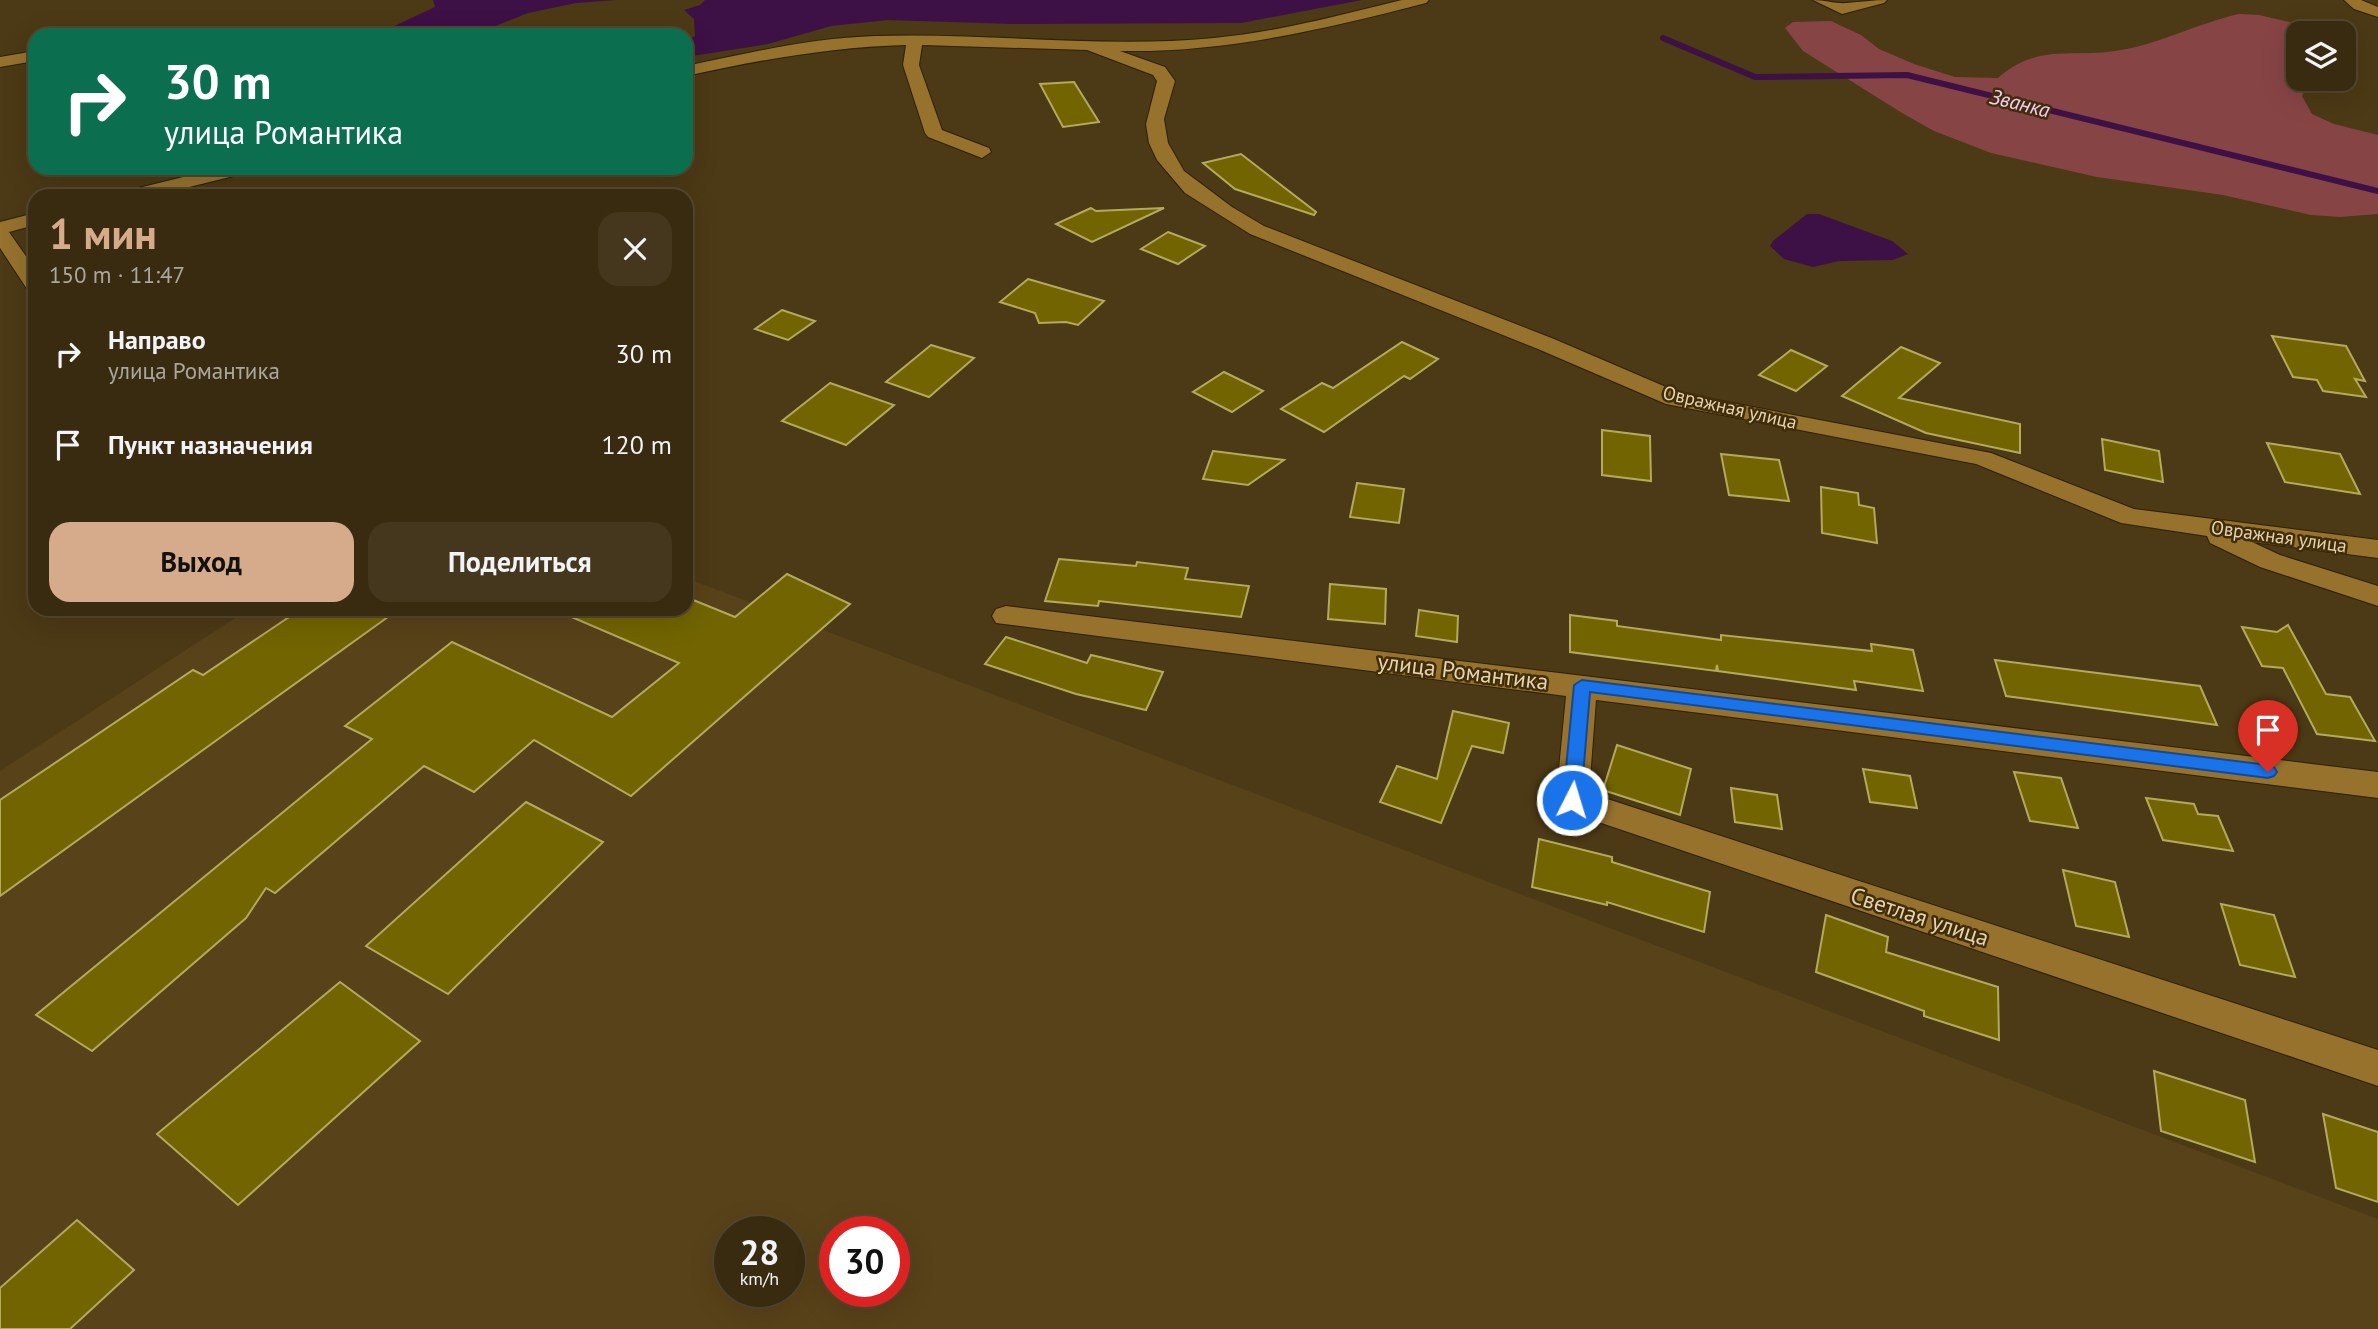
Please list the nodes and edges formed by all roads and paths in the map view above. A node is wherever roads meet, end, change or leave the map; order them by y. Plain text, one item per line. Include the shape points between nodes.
1 (1421, 0) edge
2 (1821, 0) edge
3 (1879, 0) edge
4 (2355, 3) edge
5 (2378, 12) edge
6 (915, 40) junction
7 (1088, 45) junction
8 (28, 57) edge
9 (0, 62) edge
10 (693, 70) edge
11 (982, 152) dead end
12 (215, 175) edge
13 (158, 189) edge
14 (28, 221) edge
15 (0, 230) edge
16 (28, 273) edge
17 (2194, 525) junction
18 (2378, 549) edge
19 (2378, 596) edge
20 (1006, 616) dead end
21 (1582, 685) junction
22 (2378, 786) edge
23 (2378, 1068) edge

1 - 7 street via 1266,36 1214,43
2 - 3 street via 1842,9
4 - 5 street
6 - 7 street
6 - 10 street via 836,44
6 - 11 street via 911,65 934,133
7 - 17 street, Овражная улица via 1159,71 1166,81 1154,120 1167,162 1183,181 1257,230 1674,399 1982,458 2130,517
8 - 9 street
12 - 13 street
14 - 15 street
15 - 16 street
17 - 18 street, Овражная улица
17 - 19 street via 2270,561
20 - 21 street, улица Романтика
21 - 22 street, улица Романтика
21 - 23 street, Светлая улица via 1572,800

